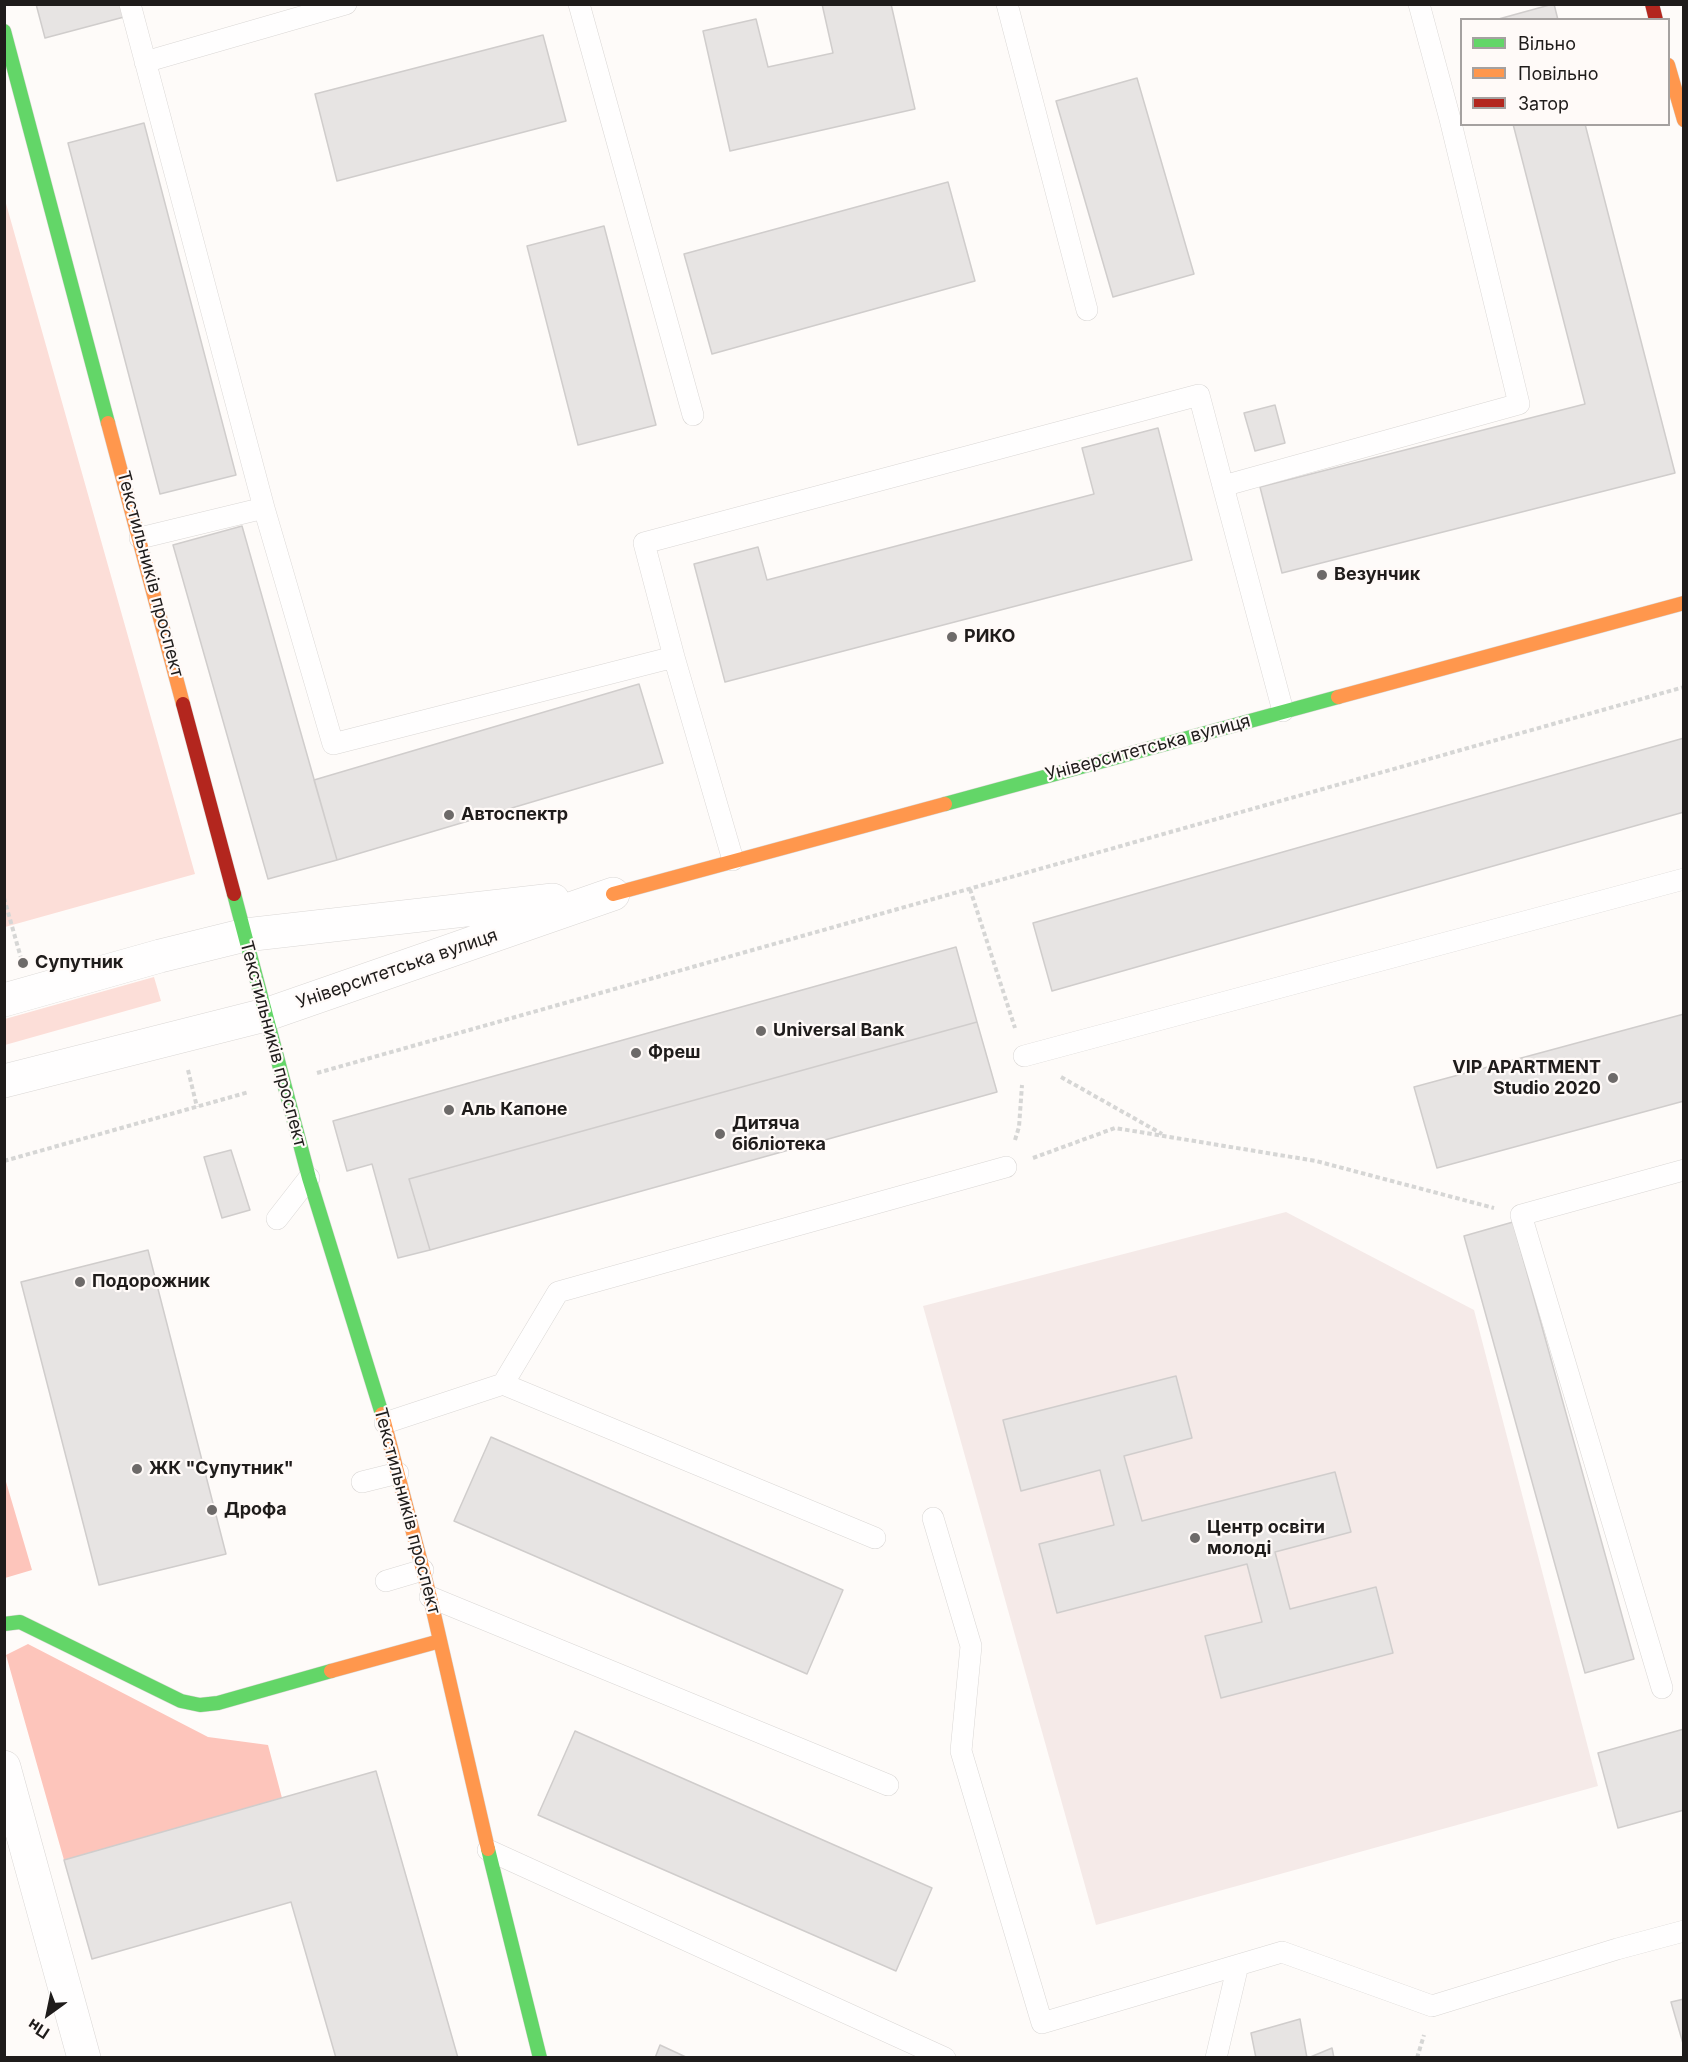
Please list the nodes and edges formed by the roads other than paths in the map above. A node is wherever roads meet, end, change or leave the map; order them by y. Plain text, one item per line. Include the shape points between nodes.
1 (130, 4) edge
2 (346, 4) edge
3 (579, 4) edge
4 (1007, 4) edge
5 (1419, 4) edge
6 (4, 31) edge
7 (145, 62) junction
8 (1670, 72) edge
9 (1683, 120) edge
10 (1087, 310) dead end
11 (693, 415) dead end
12 (1223, 486) junction
13 (264, 508) junction
14 (140, 538) junction
15 (1683, 603) edge
16 (674, 657) junction
17 (1283, 711) junction
18 (733, 860) junction
19 (1683, 879) edge
20 (613, 894) junction
21 (245, 935) junction
22 (4, 1000) edge
23 (265, 1015) junction
24 (1024, 1056) road end
25 (4, 1081) edge
26 (1006, 1167) road end
27 (1683, 1170) edge
28 (309, 1178) junction
29 (277, 1219) dead end
30 (503, 1384) junction
31 (385, 1423) junction
32 (398, 1473) junction
33 (362, 1482) dead end
34 (933, 1518) dead end
35 (875, 1538) dead end
36 (423, 1570) junction
37 (386, 1581) dead end
38 (430, 1597) junction
39 (4, 1624) edge
40 (440, 1641) junction
41 (1662, 1688) dead end
42 (4, 1767) edge
43 (888, 1785) dead end
44 (488, 1850) junction
45 (1683, 1931) edge
46 (1238, 1965) junction
47 (84, 2058) edge
48 (540, 2058) edge
49 (945, 2058) edge
50 (1216, 2058) edge

1 - 7 lane
2 - 7 lane
3 - 11 lane
4 - 10 lane
5 - 12 lane via 1519,404
6 - 14 street, Текстильників проспект
7 - 13 lane
8 - 9 street
12 - 16 lane via 1199,395 644,543
12 - 17 lane
13 - 14 lane
13 - 16 lane via 333,744
14 - 21 street, Текстильників проспект
15 - 17 street, Університетська вулиця
16 - 18 lane
17 - 18 street, Університетська вулиця
18 - 20 street, Університетська вулиця
19 - 24 lane
20 - 21 street, Університетська вулиця
20 - 23 street, Університетська вулиця
21 - 22 street, Університетська вулиця
21 - 23 street, Текстильників проспект
23 - 25 street, Університетська вулиця
23 - 28 street, Текстильників проспект
26 - 30 lane via 558,1292
27 - 41 lane via 1521,1215
28 - 29 lane
28 - 31 street, Текстильників проспект
30 - 31 lane
30 - 35 lane
31 - 32 street, Текстильників проспект
32 - 33 lane
32 - 36 street, Текстильників проспект
34 - 46 lane via 971,1646 961,1751 1042,2023
36 - 37 lane
36 - 38 street, Текстильників проспект
38 - 40 street, Текстильників проспект
38 - 43 lane
39 - 40 street via 20,1622 181,1701 200,1705
40 - 44 street, Текстильників проспект
42 - 47 street
44 - 48 street, Текстильників проспект
44 - 49 lane
45 - 46 lane via 1432,2006 1282,1952
46 - 50 lane

